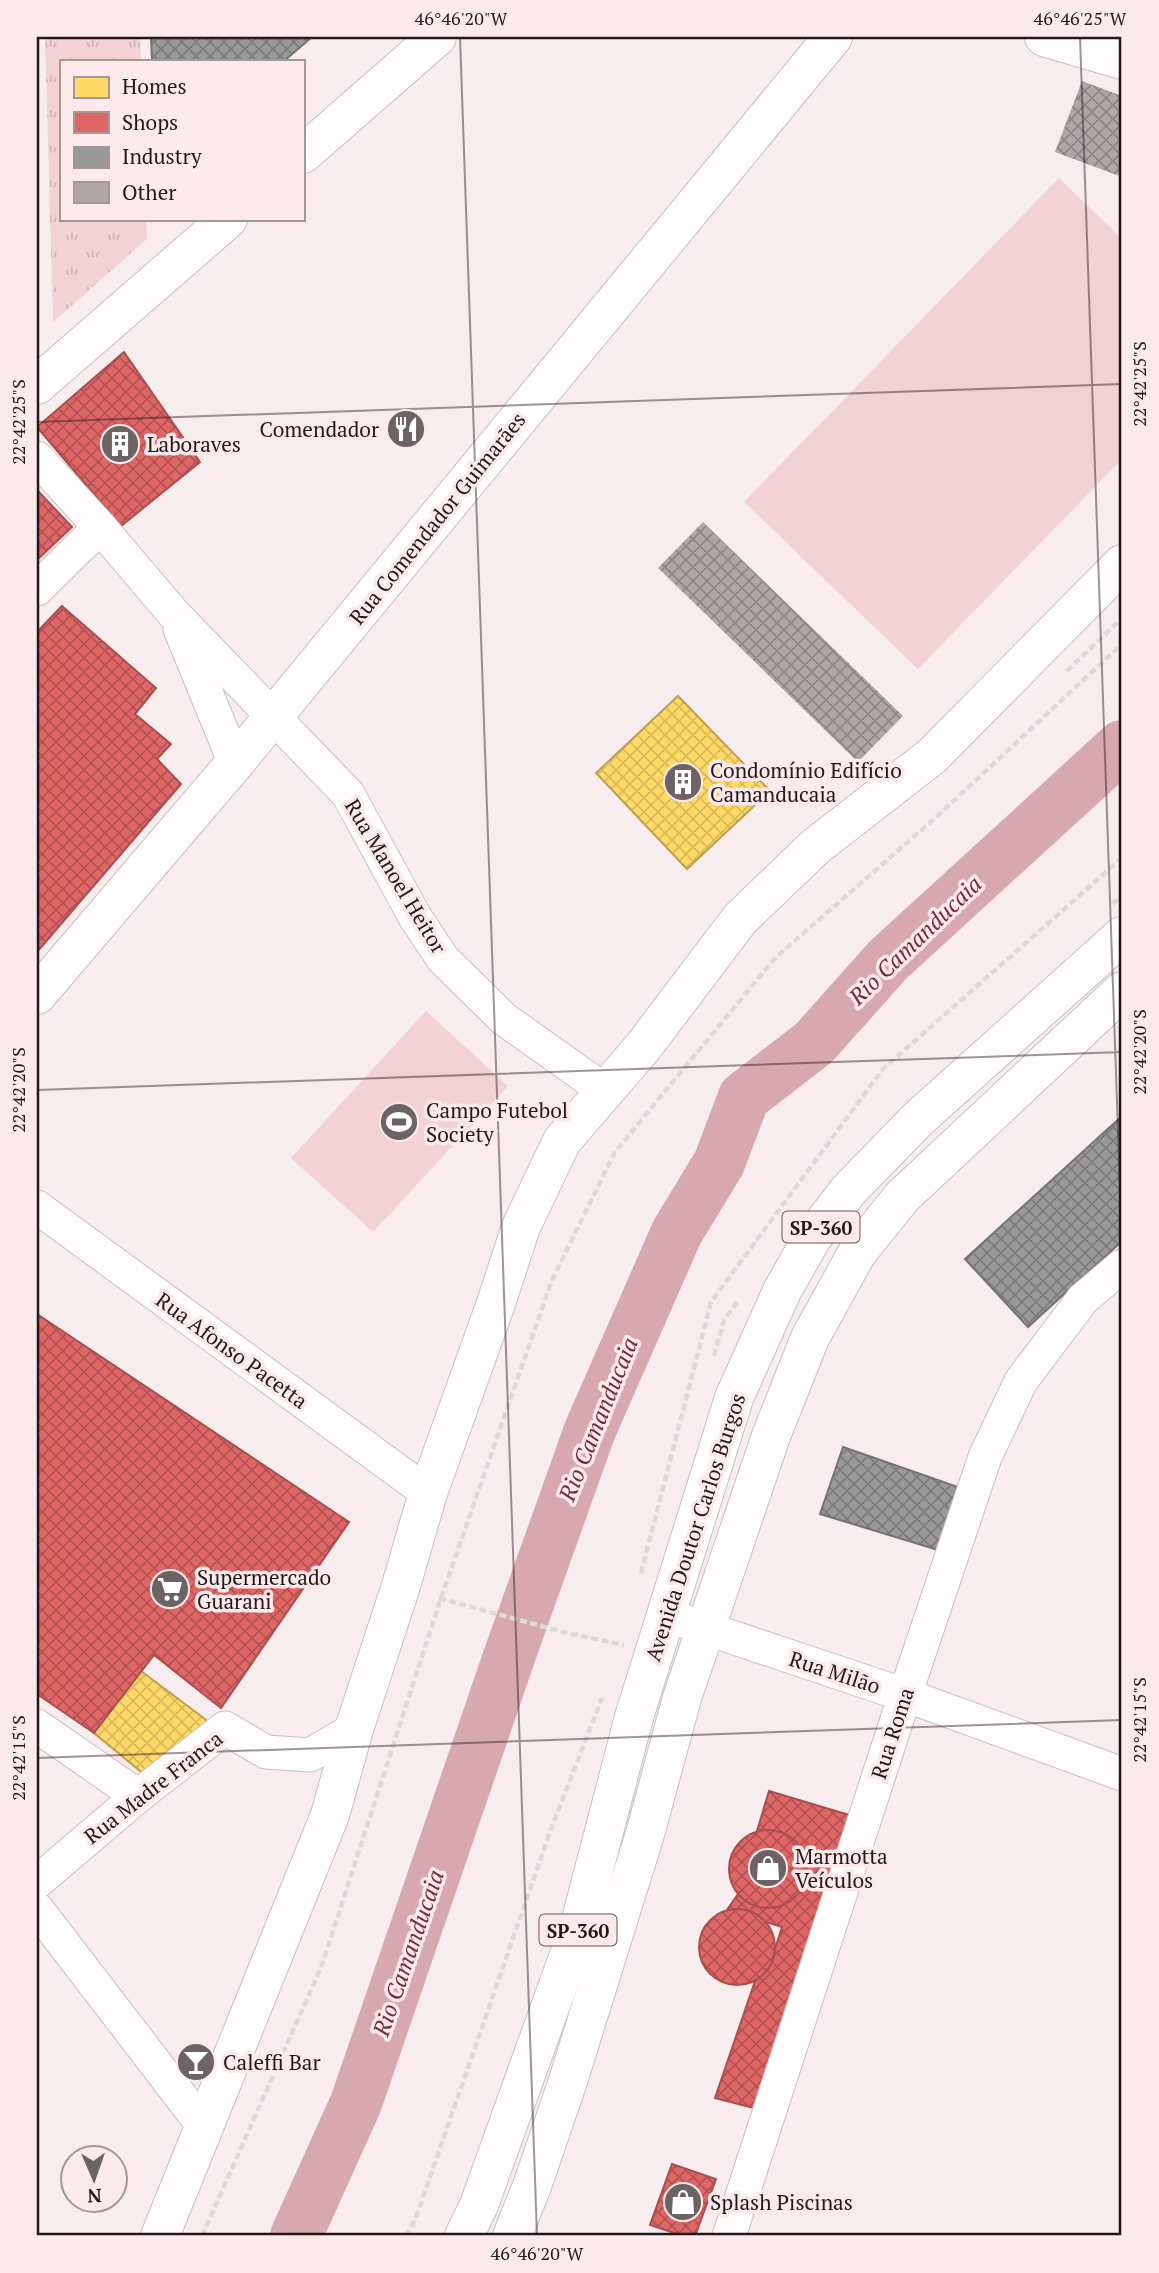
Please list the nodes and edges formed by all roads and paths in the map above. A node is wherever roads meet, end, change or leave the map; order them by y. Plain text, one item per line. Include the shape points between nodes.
1 (438, 37) edge
2 (833, 37) edge
3 (1044, 37) edge
4 (1122, 60) edge
5 (304, 153) edge
6 (227, 220) edge
7 (37, 385) edge
8 (37, 458) edge
9 (100, 527) junction
10 (1122, 564) edge
11 (37, 589) edge
12 (174, 614) junction
13 (1122, 618) edge
14 (1122, 644) edge
15 (1063, 674) dead end
16 (274, 715) junction
17 (234, 763) junction
18 (1122, 936) edge
19 (1122, 991) edge
20 (37, 995) edge
21 (604, 1090) junction
22 (37, 1207) edge
23 (1122, 1266) edge
24 (428, 1493) junction
25 (441, 1598) junction
26 (666, 1615) junction
27 (706, 1629) junction
28 (651, 1662) junction
29 (905, 1695) junction
30 (37, 1726) edge
31 (354, 1728) junction
32 (1122, 1774) edge
33 (138, 1796) junction
34 (37, 1882) edge
35 (37, 1909) edge
36 (205, 2129) junction
37 (160, 2236) edge
38 (202, 2236) edge
39 (464, 2236) edge
40 (512, 2236) edge
41 (729, 2236) edge

1 - 5 street
2 - 16 street, Rua Comendador Guimarães
3 - 4 street
6 - 7 street
8 - 9 street, Rua Manoel Heitor
9 - 11 street
9 - 12 street, Rua Manoel Heitor
10 - 21 street via 932,756 815,848 740,919 656,1031
12 - 16 street, Rua Manoel Heitor
12 - 17 street, Rua Manoel Heitor
13 - 15 path
14 - 25 path via 932,821 775,958 615,1152 551,1280
16 - 17 street, Rua Comendador Guimarães
16 - 21 street, Rua Manoel Heitor via 348,794 415,917 443,958 505,1019
17 - 20 street, Rua Comendador Guimarães
18 - 26 street, Avenida Doutor Carlos Burgos / SP-360 via 918,1119 848,1191 812,1238 734,1398
19 - 27 street, Avenida Doutor Carlos Burgos / SP-360 via 902,1197 857,1253 810,1338 771,1436
21 - 24 street via 562,1141 521,1227
22 - 24 street, Rua Afonso Pacetta
23 - 29 street, Rua Roma via 1083,1299 1021,1381 985,1457
24 - 31 street
25 - 28 path via 623,1644
25 - 38 path via 322,1965
26 - 27 street, Rua Milão
26 - 28 street, Avenida Doutor Carlos Burgos / SP-360
27 - 29 street, Rua Milão
27 - 40 street, Avenida Doutor Carlos Burgos / SP-360 via 571,2071
28 - 39 street, Avenida Doutor Carlos Burgos / SP-360 via 579,1927
29 - 32 street, Rua Milão
29 - 41 street, Rua Roma
30 - 33 street
31 - 33 street, Rua Madre Franca via 310,1755 266,1752 225,1728
31 - 36 street via 330,1815
33 - 34 street, Rua Madre Franca
35 - 36 street
36 - 37 street

